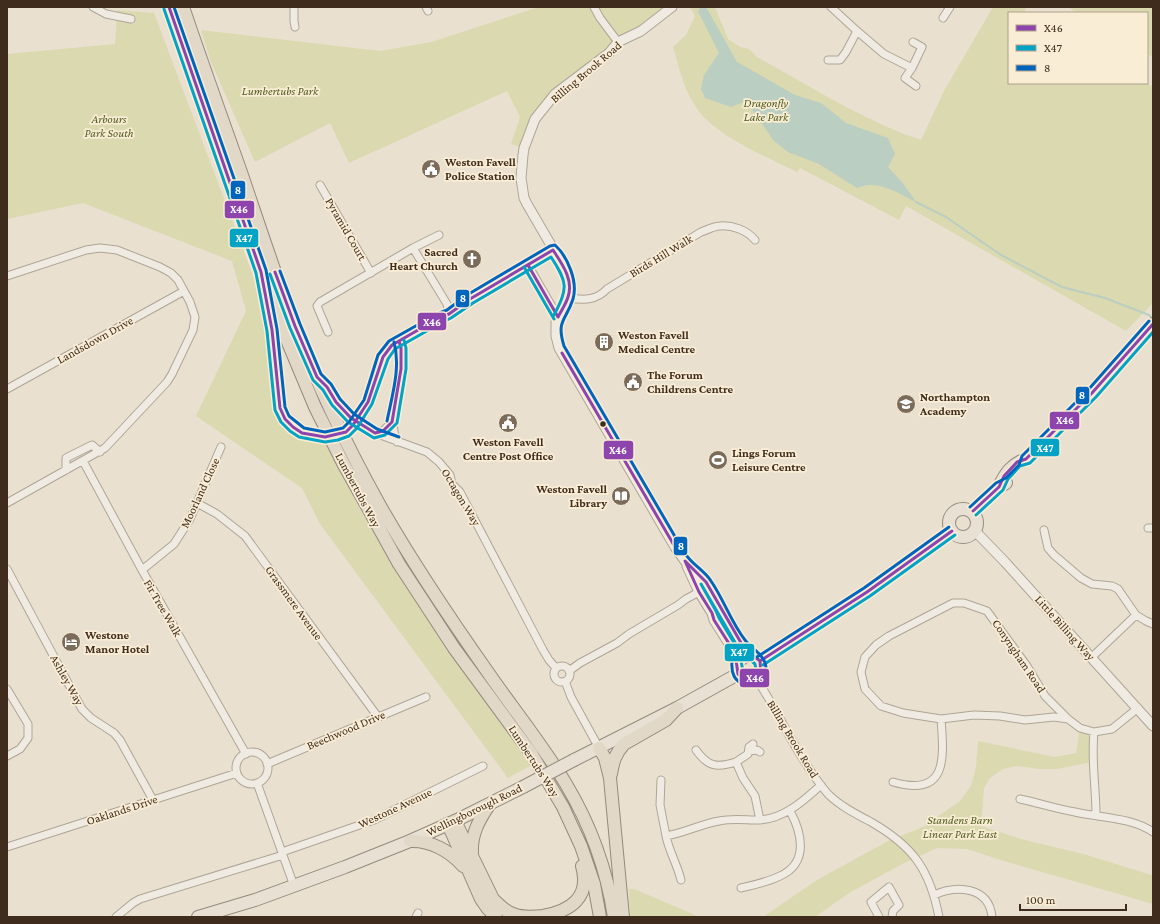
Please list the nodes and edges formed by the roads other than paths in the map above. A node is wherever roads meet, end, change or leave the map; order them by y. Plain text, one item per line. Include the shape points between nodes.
1 (93, 7) edge
2 (169, 7) edge
3 (183, 7) edge
4 (294, 7) edge
5 (594, 7) edge
6 (672, 7) edge
7 (831, 7) edge
8 (950, 7) edge
9 (943, 18) dead end
10 (131, 19) dead end
11 (295, 27) dead end
12 (857, 31) junction
13 (618, 42) junction
14 (913, 42) dead end
15 (828, 60) dead end
16 (912, 68) junction
17 (916, 86) dead end
18 (320, 185) dead end
19 (439, 235) dead end
20 (755, 240) dead end
21 (413, 248) junction
22 (553, 250) junction
23 (528, 265) junction
24 (261, 272) junction
25 (371, 273) junction
26 (7, 276) edge
27 (184, 291) junction
28 (569, 298) junction
29 (449, 314) junction
30 (558, 317) junction
31 (1153, 324) edge
32 (328, 332) dead end
33 (399, 341) junction
34 (317, 377) junction
35 (7, 389) edge
36 (363, 411) tunnel mouth
37 (392, 422) junction
38 (375, 433) junction
39 (313, 436) tunnel mouth
40 (397, 442) junction
41 (221, 447) dead end
42 (100, 452) junction
43 (83, 461) junction
44 (66, 470) junction
45 (7, 503) edge
46 (197, 503) junction
47 (973, 511) junction
48 (1044, 530) dead end
49 (952, 531) junction
50 (975, 531) junction
51 (685, 561) junction
52 (7, 569) edge
53 (142, 570) junction
54 (699, 592) junction
55 (714, 597) junction
56 (1136, 615) junction
57 (1153, 624) edge
58 (1092, 657) junction
59 (757, 659) junction
60 (556, 668) junction
61 (738, 668) junction
62 (570, 670) junction
63 (756, 678) junction
64 (565, 681) junction
65 (7, 688) edge
66 (426, 697) dead end
67 (677, 708) junction
68 (1138, 708) junction
69 (378, 717) junction
70 (941, 719) junction
71 (1068, 719) junction
72 (1153, 726) edge
73 (1094, 732) junction
74 (753, 744) dead end
75 (599, 748) junction
76 (696, 750) dead end
77 (749, 751) junction
78 (760, 752) dead end
79 (246, 754) junction
80 (7, 756) edge
81 (736, 762) junction
82 (267, 764) junction
83 (483, 766) dead end
84 (237, 773) junction
85 (610, 778) junction
86 (661, 780) dead end
87 (893, 782) dead end
88 (257, 783) junction
89 (822, 785) junction
90 (1020, 799) dead end
91 (153, 800) junction
92 (489, 805) junction
93 (564, 807) junction
94 (790, 811) junction
95 (1096, 815) junction
96 (760, 820) junction
97 (451, 822) junction
98 (1153, 832) edge
99 (666, 836) junction
100 (410, 841) junction
101 (7, 847) edge
102 (283, 854) junction
103 (472, 854) junction
104 (468, 873) junction
105 (681, 880) dead end
106 (294, 886) junction
107 (741, 888) dead end
108 (934, 895) junction
109 (116, 917) edge
110 (198, 917) edge
111 (496, 917) edge
112 (600, 917) edge
113 (614, 917) edge
114 (623, 917) edge
115 (878, 917) edge
116 (892, 917) edge
117 (939, 917) edge
118 (992, 917) edge

1 - 10 street via 106,14
2 - 24 highway, Lumbertubs Way
3 - 34 highway, Lumbertubs Way via 273,267
4 - 11 street
5 - 13 street
6 - 13 street, Billing Brook Road via 641,31
7 - 12 street
8 - 9 street
12 - 15 street via 840,60
12 - 16 street via 884,54
13 - 22 street, Billing Brook Road via 609,53 555,94 535,119 524,148 521,178 524,198
14 - 16 street via 922,47
16 - 17 street via 905,78
18 - 25 street, Pyramid Court
19 - 21 street, Pyramid Court
20 - 28 street, Birds Hill Walk via 752,235 735,227 719,226 702,232 592,299
21 - 25 street, Pyramid Court
21 - 29 street via 447,304
22 - 23 street
22 - 28 street, Billing Brook Road via 566,271
23 - 29 street
23 - 30 street
24 - 39 street via 274,344 280,408 285,419 293,427
24 - 93 highway, Lumbertubs Way via 316,407 375,523 427,608 531,753
25 - 32 street, Pyramid Court via 317,306
26 - 27 street via 86,250 105,248 117,250 166,270 175,277
27 - 35 street, Landsdown Drive
27 - 42 street via 194,312 194,326 172,374
28 - 30 street
29 - 33 street
30 - 51 street via 556,340 559,348
31 - 47 main road via 1092,393 1026,459 1023,468
33 - 36 street via 392,345 383,357
33 - 37 street via 402,346 402,359
34 - 38 street, Octagon Way via 351,418
34 - 113 highway, Lumbertubs Way via 345,440 431,591 566,784 598,853
37 - 38 street
37 - 40 street
38 - 40 street, Octagon Way
40 - 60 street, Octagon Way via 427,452 450,475 452,484 460,492 543,650
41 - 46 street, Moorland Close
42 - 43 street
42 - 44 street via 92,444 66,458
43 - 44 street
43 - 53 street, Fir Tree Walk
44 - 45 street
46 - 53 street, Moorland Close via 174,544
46 - 69 street, Grassmere Avenue via 245,536
47 - 49 main road via 965,508 953,512 949,521
47 - 50 main road via 978,521
48 - 56 street via 1048,548 1054,555 1092,584 1118,589
49 - 50 main road via 963,537
49 - 59 main road via 867,592
50 - 58 street, Little Billing Way
51 - 54 street
51 - 55 street via 706,582
52 - 91 street, Ashley Way via 82,709 91,718 114,732
53 - 79 street, Fir Tree Walk
54 - 55 street
54 - 61 street via 735,653
54 - 62 street
55 - 59 street via 744,648
56 - 57 street
56 - 58 street
58 - 68 street, Little Billing Way
59 - 61 main road via 744,656
59 - 63 main road via 761,671
60 - 62 street via 566,666
60 - 64 street via 555,678 560,682
61 - 63 main road via 741,677 748,680
61 - 67 main road, Wellingborough Road
62 - 64 street via 570,676
63 - 89 street, Billing Brook Road via 802,758
64 - 75 street
65 - 80 street via 28,724 28,738 20,749
66 - 69 street, Beechwood Drive
67 - 75 main road, Wellingborough Road
67 - 85 highway via 666,720 624,744 613,760
68 - 72 street, Little Billing Way
68 - 73 street via 1112,729
69 - 82 street, Beechwood Drive
70 - 71 street, Conyngham Road via 974,715 1025,720 1054,717
70 - 71 street, Conyngham Road via 903,713 881,706 865,689 861,672 865,657 876,645 953,603 964,603 987,611 1027,666 1045,696
70 - 87 street via 942,761 939,773 922,784 911,786
71 - 73 street, Conyngham Road via 1080,728
73 - 95 street via 1092,770
74 - 77 street
75 - 85 highway via 605,758
75 - 92 main road, Wellingborough Road, bridge
76 - 81 street via 701,758 715,766
77 - 78 street
77 - 81 street
79 - 82 street via 257,753
79 - 84 street via 237,762
81 - 96 street via 755,796
82 - 88 street via 267,774
83 - 102 street, Westone Avenue via 374,820
84 - 88 street via 246,783
84 - 91 street, Oaklands Drive
85 - 114 highway
86 - 99 street via 660,805
88 - 102 street
89 - 94 street
89 - 108 street, Billing Brook Road via 829,795 840,803 902,843 925,872
90 - 95 street via 1076,813
91 - 101 street, Oaklands Drive
92 - 97 main road, Wellingborough Road
92 - 103 highway via 474,831
93 - 103 highway via 584,880 583,890 572,906 535,917 511,914 494,899
93 - 112 highway, Lumbertubs Way via 594,884
94 - 96 street
94 - 107 street via 801,840 795,864 782,876
95 - 98 street via 1127,821
96 - 99 street via 728,819
97 - 100 main road, Wellingborough Road
97 - 103 highway
97 - 104 highway
99 - 105 street via 669,851
100 - 104 highway via 425,842 449,853
100 - 106 main road, Wellingborough Road
102 - 106 street
102 - 109 street, Westone Avenue via 140,899
104 - 111 highway via 481,899
106 - 110 main road, Wellingborough Road
108 - 117 street, Billing Brook Road
108 - 118 street via 948,890 974,892 985,899
115 - 116 street via 871,902 889,887 899,905 893,911

